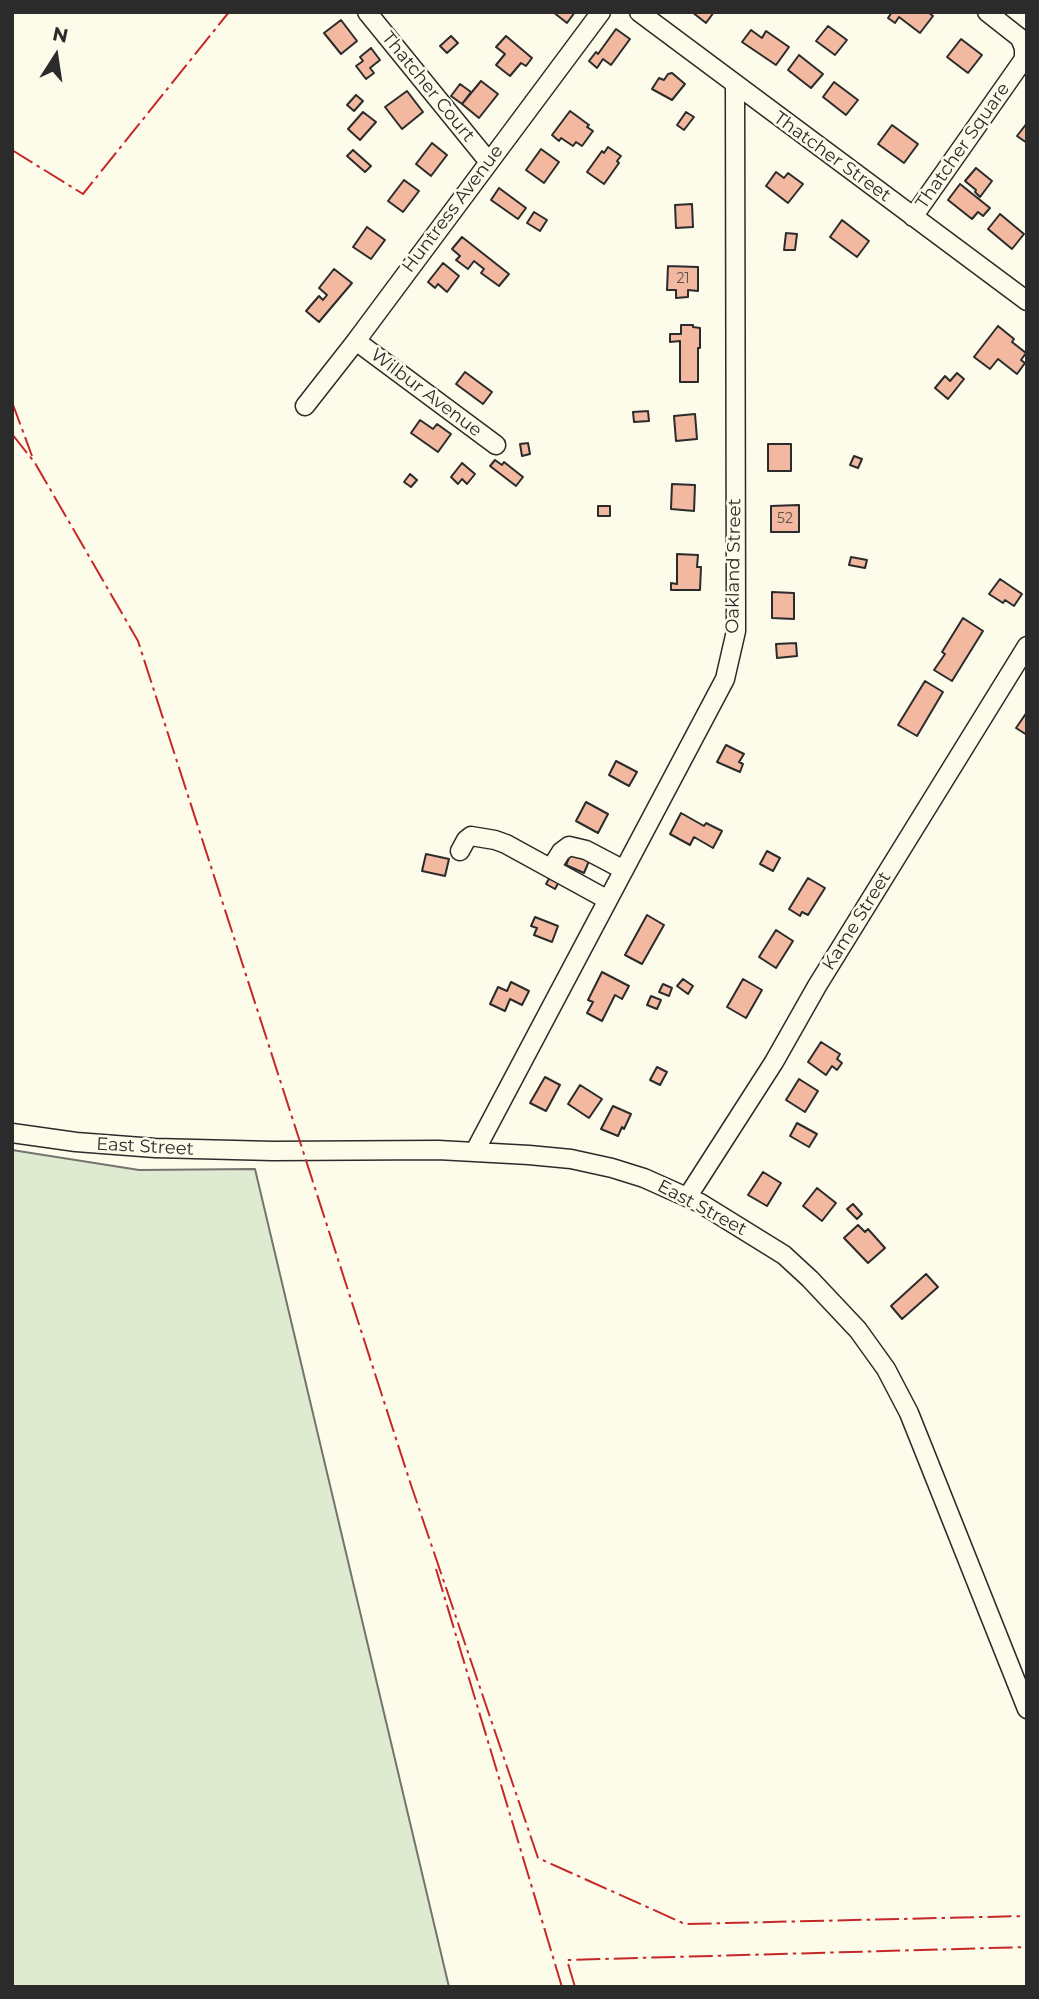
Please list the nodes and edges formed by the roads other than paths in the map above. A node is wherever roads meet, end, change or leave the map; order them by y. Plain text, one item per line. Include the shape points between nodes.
1 (368, 12) edge
2 (601, 12) edge
3 (639, 12) edge
4 (987, 12) edge
5 (735, 85) junction
6 (488, 162) junction
7 (913, 217) junction
8 (1027, 302) edge
9 (356, 341) junction
10 (305, 406) dead end
11 (496, 445) dead end
12 (1027, 646) edge
13 (460, 851) dead end
14 (551, 868) junction
15 (624, 870) junction
16 (608, 900) junction
17 (12, 1133) edge
18 (475, 1151) junction
19 (688, 1196) junction
20 (1027, 1709) edge

1 - 6 street, Thatcher Court
2 - 6 street, Huntress Avenue
3 - 5 street, Thatcher Street
4 - 7 street, Thatcher Square via 1020,38 1024,59
5 - 7 street, Thatcher Street
5 - 15 street, Oakland Street via 736,631 725,679
6 - 9 street, Huntress Avenue
7 - 8 street, Thatcher Street
9 - 10 street, Huntress Avenue
9 - 11 street, Wilbur Avenue
12 - 19 street, Kame Street
13 - 14 street via 471,836 483,837
14 - 15 street via 569,846
14 - 16 street
15 - 16 street, Oakland Street
16 - 18 street, Oakland Street
17 - 18 street, East Street via 89,1144 194,1150
18 - 19 street, East Street via 592,1164
19 - 20 street, East Street via 784,1255 858,1330 886,1369 909,1413

